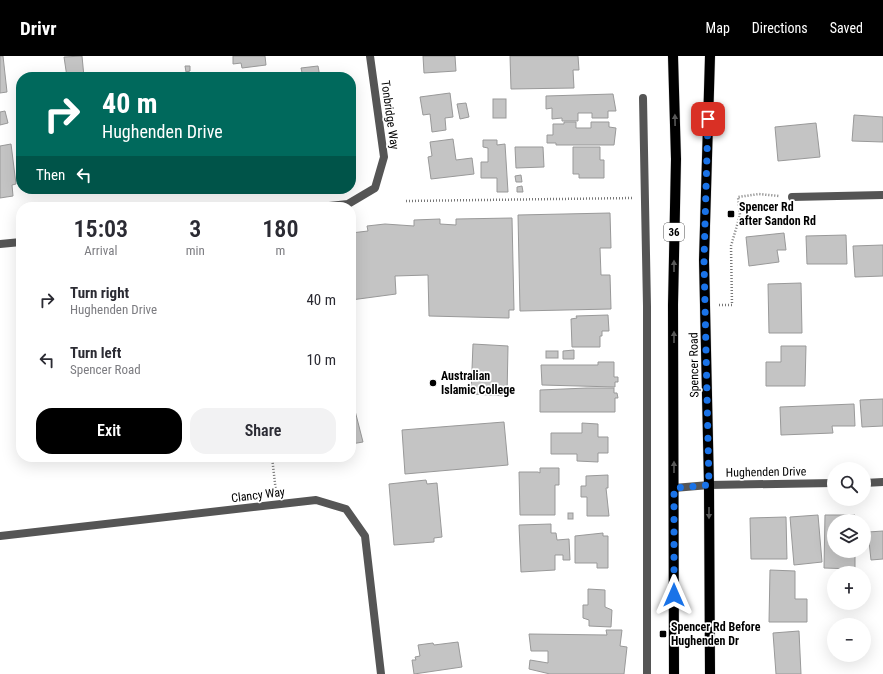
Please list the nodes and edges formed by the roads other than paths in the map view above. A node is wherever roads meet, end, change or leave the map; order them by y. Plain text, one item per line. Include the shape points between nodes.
1 (370, 56) edge
2 (673, 56) edge
3 (710, 56) edge
4 (643, 98) dead end
5 (883, 195) edge
6 (792, 197) road end
7 (351, 202) edge
8 (16, 242) edge
9 (0, 244) edge
10 (883, 482) edge
11 (827, 483) edge
12 (871, 483) edge
13 (709, 485) junction
14 (674, 488) junction
15 (0, 536) edge
16 (381, 674) edge
17 (647, 674) edge
18 (674, 674) edge
19 (710, 674) edge

1 - 7 street, Tonbridge Way via 384,157 375,188
14 -> 2 main road, Spencer Road / 36 via 673,305 676,158
3 - 13 main road, Spencer Road via 704,260
4 - 17 street via 647,306
5 - 6 street
8 - 9 street
10 - 12 street
11 - 13 street, Hughenden Drive
13 - 14 street, Hughenden Drive
13 -> 19 main road, Spencer Road
14 - 18 main road, Spencer Road / 36
15 - 16 street, Clancy Way via 316,500 346,509 365,536

